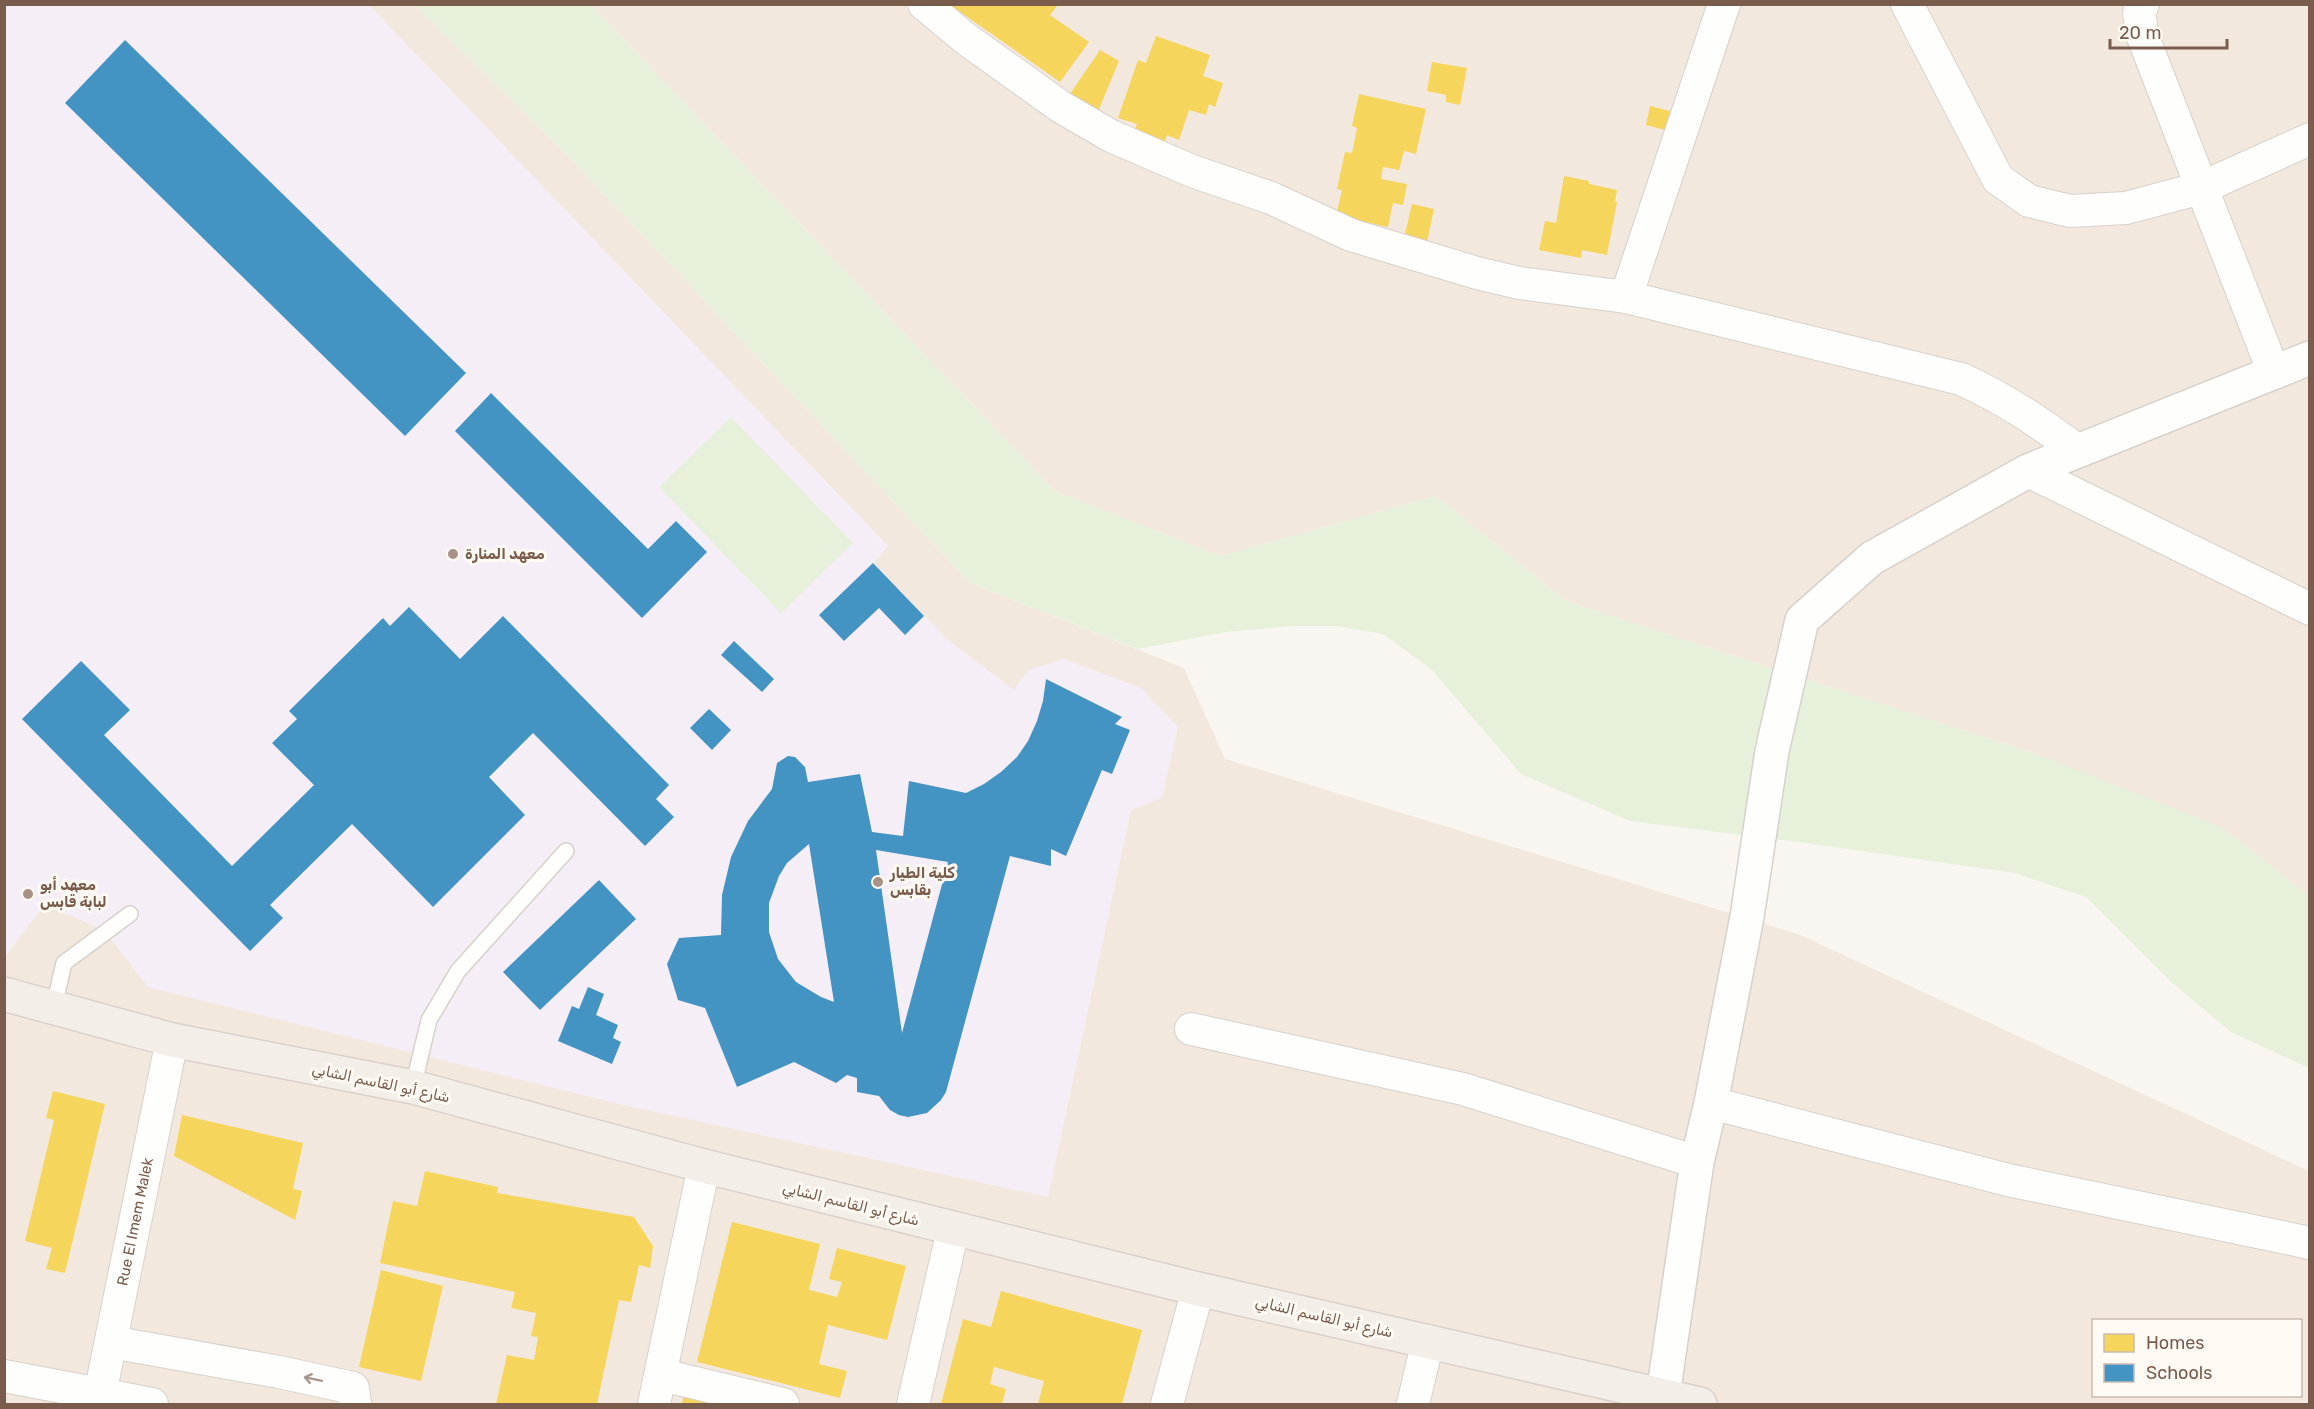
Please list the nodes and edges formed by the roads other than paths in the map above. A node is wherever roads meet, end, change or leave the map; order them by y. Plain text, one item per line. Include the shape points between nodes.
1 (924, 4) edge
2 (1724, 4) edge
3 (1906, 4) edge
4 (2144, 4) edge
5 (2310, 139) edge
6 (2201, 188) junction
7 (1626, 297) junction
8 (2310, 358) edge
9 (2274, 374) junction
10 (2077, 450) junction
11 (2028, 471) junction
12 (2310, 609) edge
13 (566, 851) dead end
14 (130, 914) dead end
15 (4, 994) edge
16 (54, 1006) junction
17 (1191, 1029) dead end
18 (172, 1040) junction
19 (413, 1087) junction
20 (1711, 1103) junction
21 (1697, 1162) junction
22 (704, 1166) junction
23 (953, 1230) junction
24 (2310, 1243) edge
25 (1198, 1289) junction
26 (1428, 1341) junction
27 (111, 1342) junction
28 (4, 1376) edge
29 (658, 1390) edge
30 (99, 1399) edge
31 (1662, 1400) edge
32 (152, 1404) edge
33 (355, 1404) edge
34 (783, 1404) edge
35 (913, 1404) edge
36 (1167, 1404) edge
37 (1413, 1404) edge
38 (1700, 1404) edge

1 - 7 street via 1061,107 1111,136 1192,171 1270,198 1351,235 1477,273 1519,283
2 - 7 street
3 - 6 street via 1998,179 2029,201 2070,211 2126,208
4 - 6 street via 2139,13 2143,37
5 - 6 street
6 - 9 street
7 - 10 street via 1961,379 2031,416
8 - 9 street
9 - 10 street
10 - 11 street
11 - 12 street
11 - 20 street via 1872,558 1802,620 1772,751 1747,917
13 - 19 lane via 458,971 429,1020
14 - 16 lane via 64,963
15 - 16 main road, شارع أبو القاسم الشابي
16 - 18 main road, شارع أبو القاسم الشابي
17 - 21 street via 1463,1089
18 - 19 main road, شارع أبو القاسم الشابي
18 - 27 street, Rue El Imem Malek
19 - 22 main road, شارع أبو القاسم الشابي
20 - 21 street
20 - 24 street via 2008,1180
21 - 31 street
22 - 23 main road, شارع أبو القاسم الشابي
22 - 29 street
23 - 25 main road, شارع أبو القاسم الشابي
23 - 35 street
25 - 26 main road, شارع أبو القاسم الشابي
25 - 36 street
26 - 31 main road, شارع أبو القاسم الشابي
26 - 37 street
27 - 30 street, Rue El Imem Malek
33 -> 27 street via 353,1388
28 - 30 street
29 - 34 street
30 - 32 street
31 - 38 main road, شارع أبو القاسم الشابي

